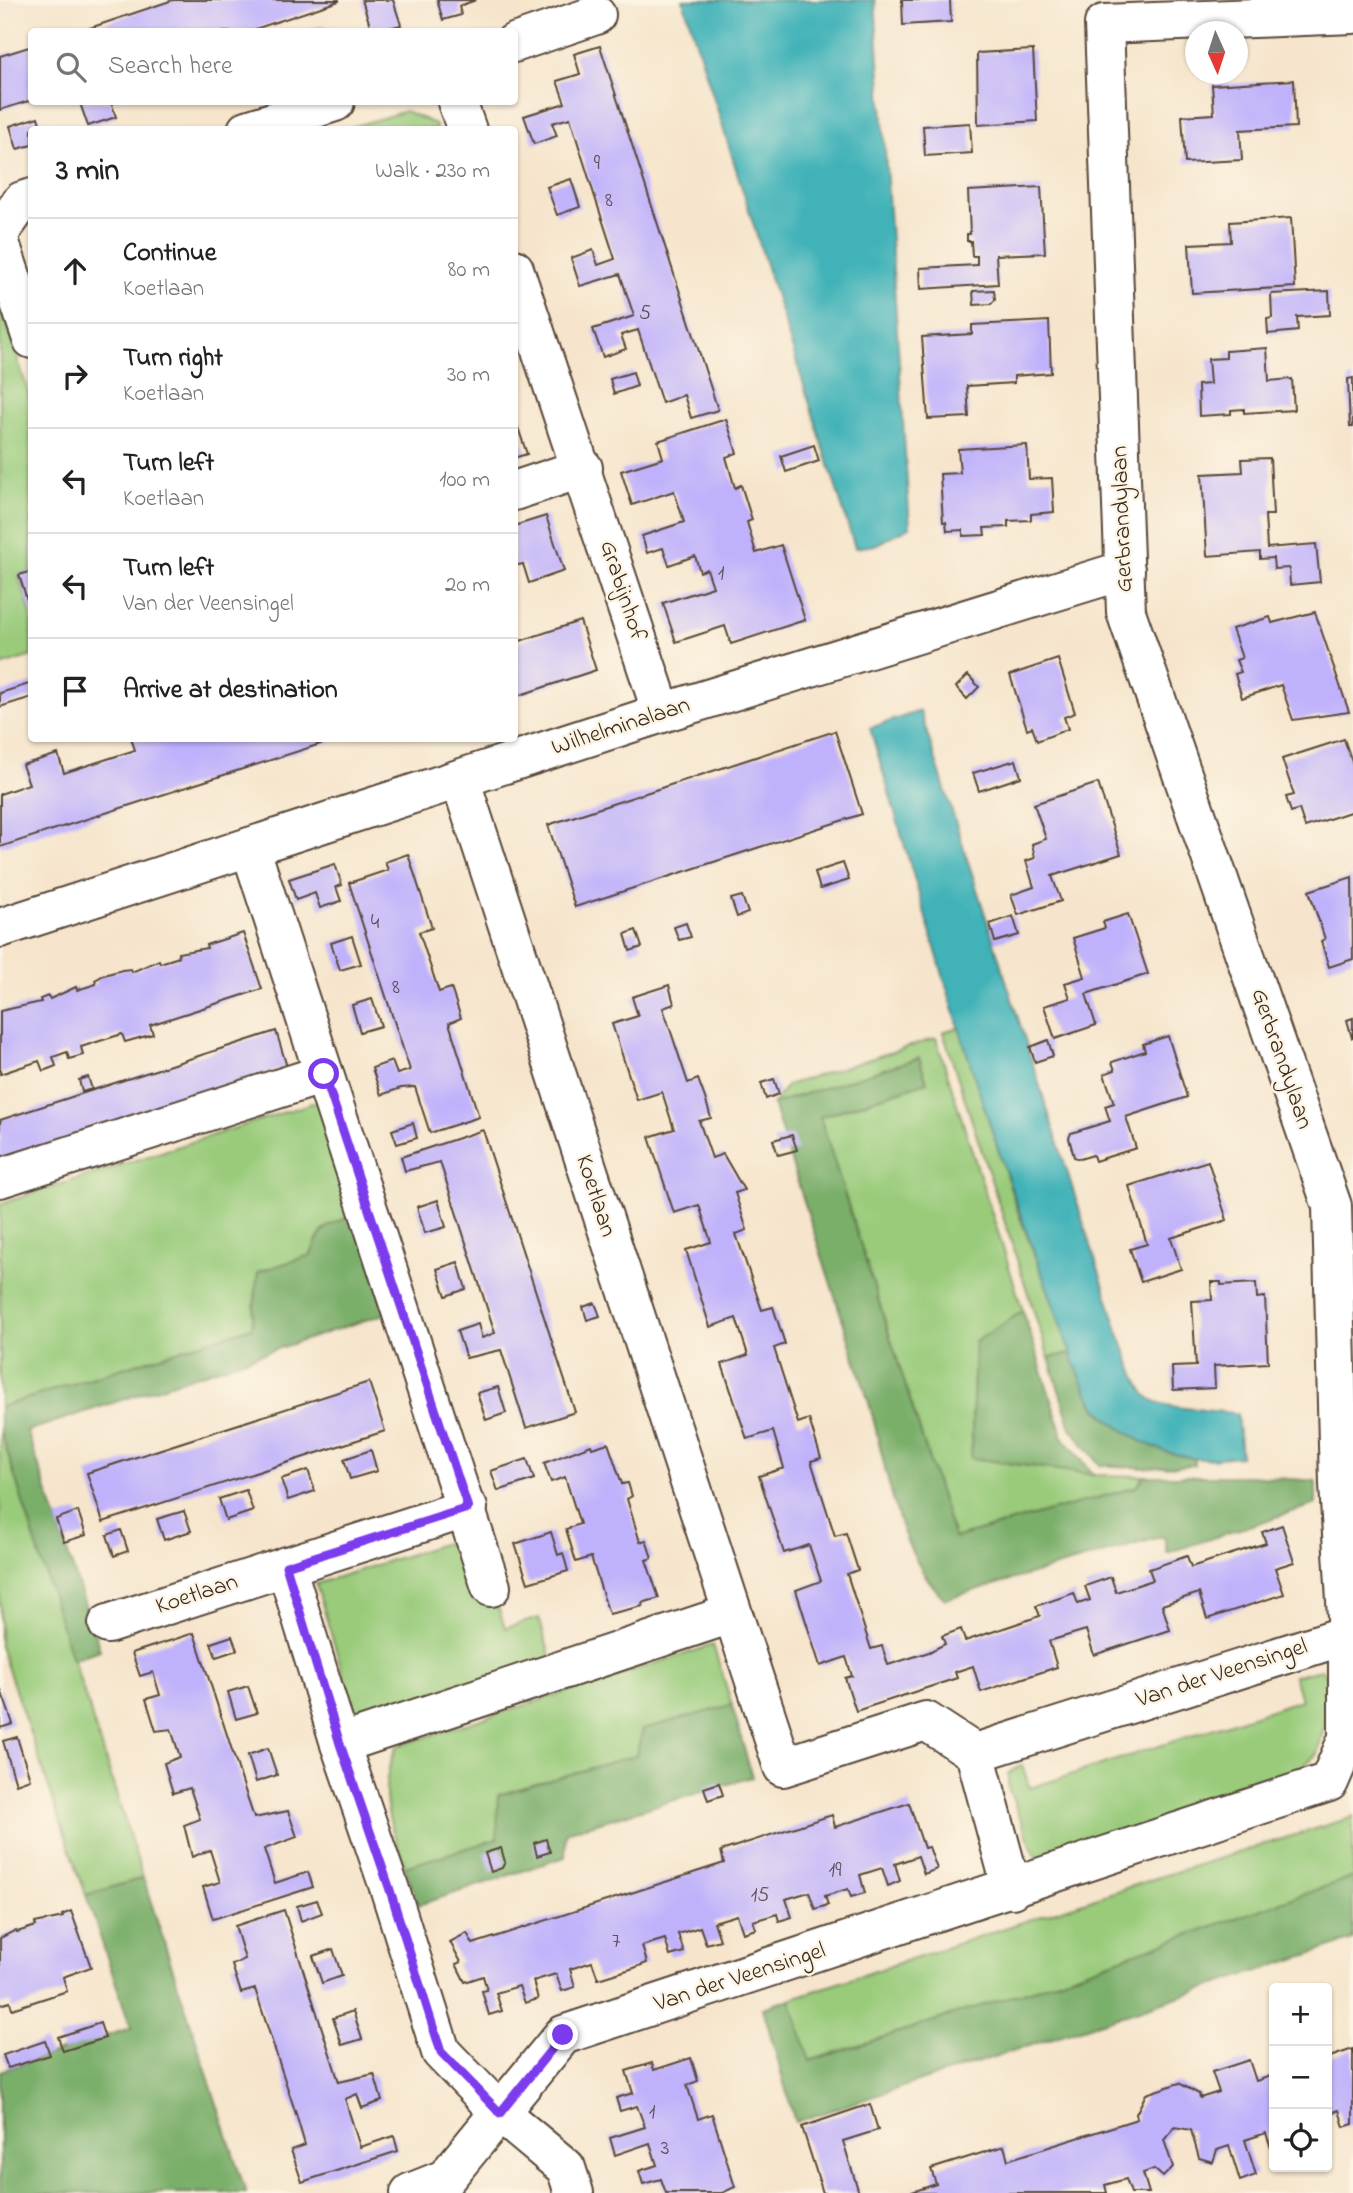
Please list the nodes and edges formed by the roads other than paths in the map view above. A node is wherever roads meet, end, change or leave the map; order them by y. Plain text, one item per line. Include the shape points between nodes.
1 (1353, 14) edge
2 (596, 15) dead end
3 (518, 42) edge
4 (326, 105) edge
5 (458, 105) edge
6 (260, 126) edge
7 (466, 126) edge
8 (28, 199) edge
9 (0, 232) edge
10 (0, 243) edge
11 (518, 281) edge
12 (28, 327) edge
13 (583, 468) junction
14 (518, 490) edge
15 (1125, 570) junction
16 (662, 713) junction
17 (460, 779) junction
18 (250, 847) junction
19 (0, 928) edge
20 (324, 1074) junction
21 (0, 1178) edge
22 (1343, 1203) edge
23 (468, 1508) junction
24 (286, 1566) junction
25 (491, 1587) dead end
26 (731, 1614) junction
27 (108, 1625) dead end
28 (1350, 1633) edge
29 (340, 1744) junction
30 (975, 1753) junction
31 (1012, 1889) junction
32 (500, 2113) junction
33 (410, 2193) edge
34 (574, 2193) edge

1 - 15 street, Gerbrandylaan via 1104,24
2 - 3 street
4 - 6 street
5 - 7 street
8 - 9 street
10 - 12 street
11 - 13 street, Grabijnhof
13 - 14 street
13 - 16 street, Grabijnhof
15 - 16 street, Wilhelminalaan
15 - 22 street, Gerbrandylaan via 1126,612
16 - 17 street, Wilhelminalaan
17 - 18 street, Wilhelminalaan
17 - 26 street, Koetlaan
18 - 19 street, Wilhelminalaan
18 - 20 street
20 - 21 street
20 - 23 street
22 - 28 street, Van der Veensingel via 1339,1484
23 - 24 street, Koetlaan
23 - 25 street
24 - 27 street, Koetlaan
24 - 29 street
26 - 29 street
26 - 30 street, Koetlaan via 783,1767 926,1721
28 - 30 street, Van der Veensingel
28 - 31 street, Van der Veensingel via 1348,1738 1329,1783
29 - 32 street via 441,2052
30 - 31 street
31 - 32 street, Van der Veensingel via 563,2035
32 - 33 street, Van der Veensingel via 445,2179
32 - 34 street via 566,2168

